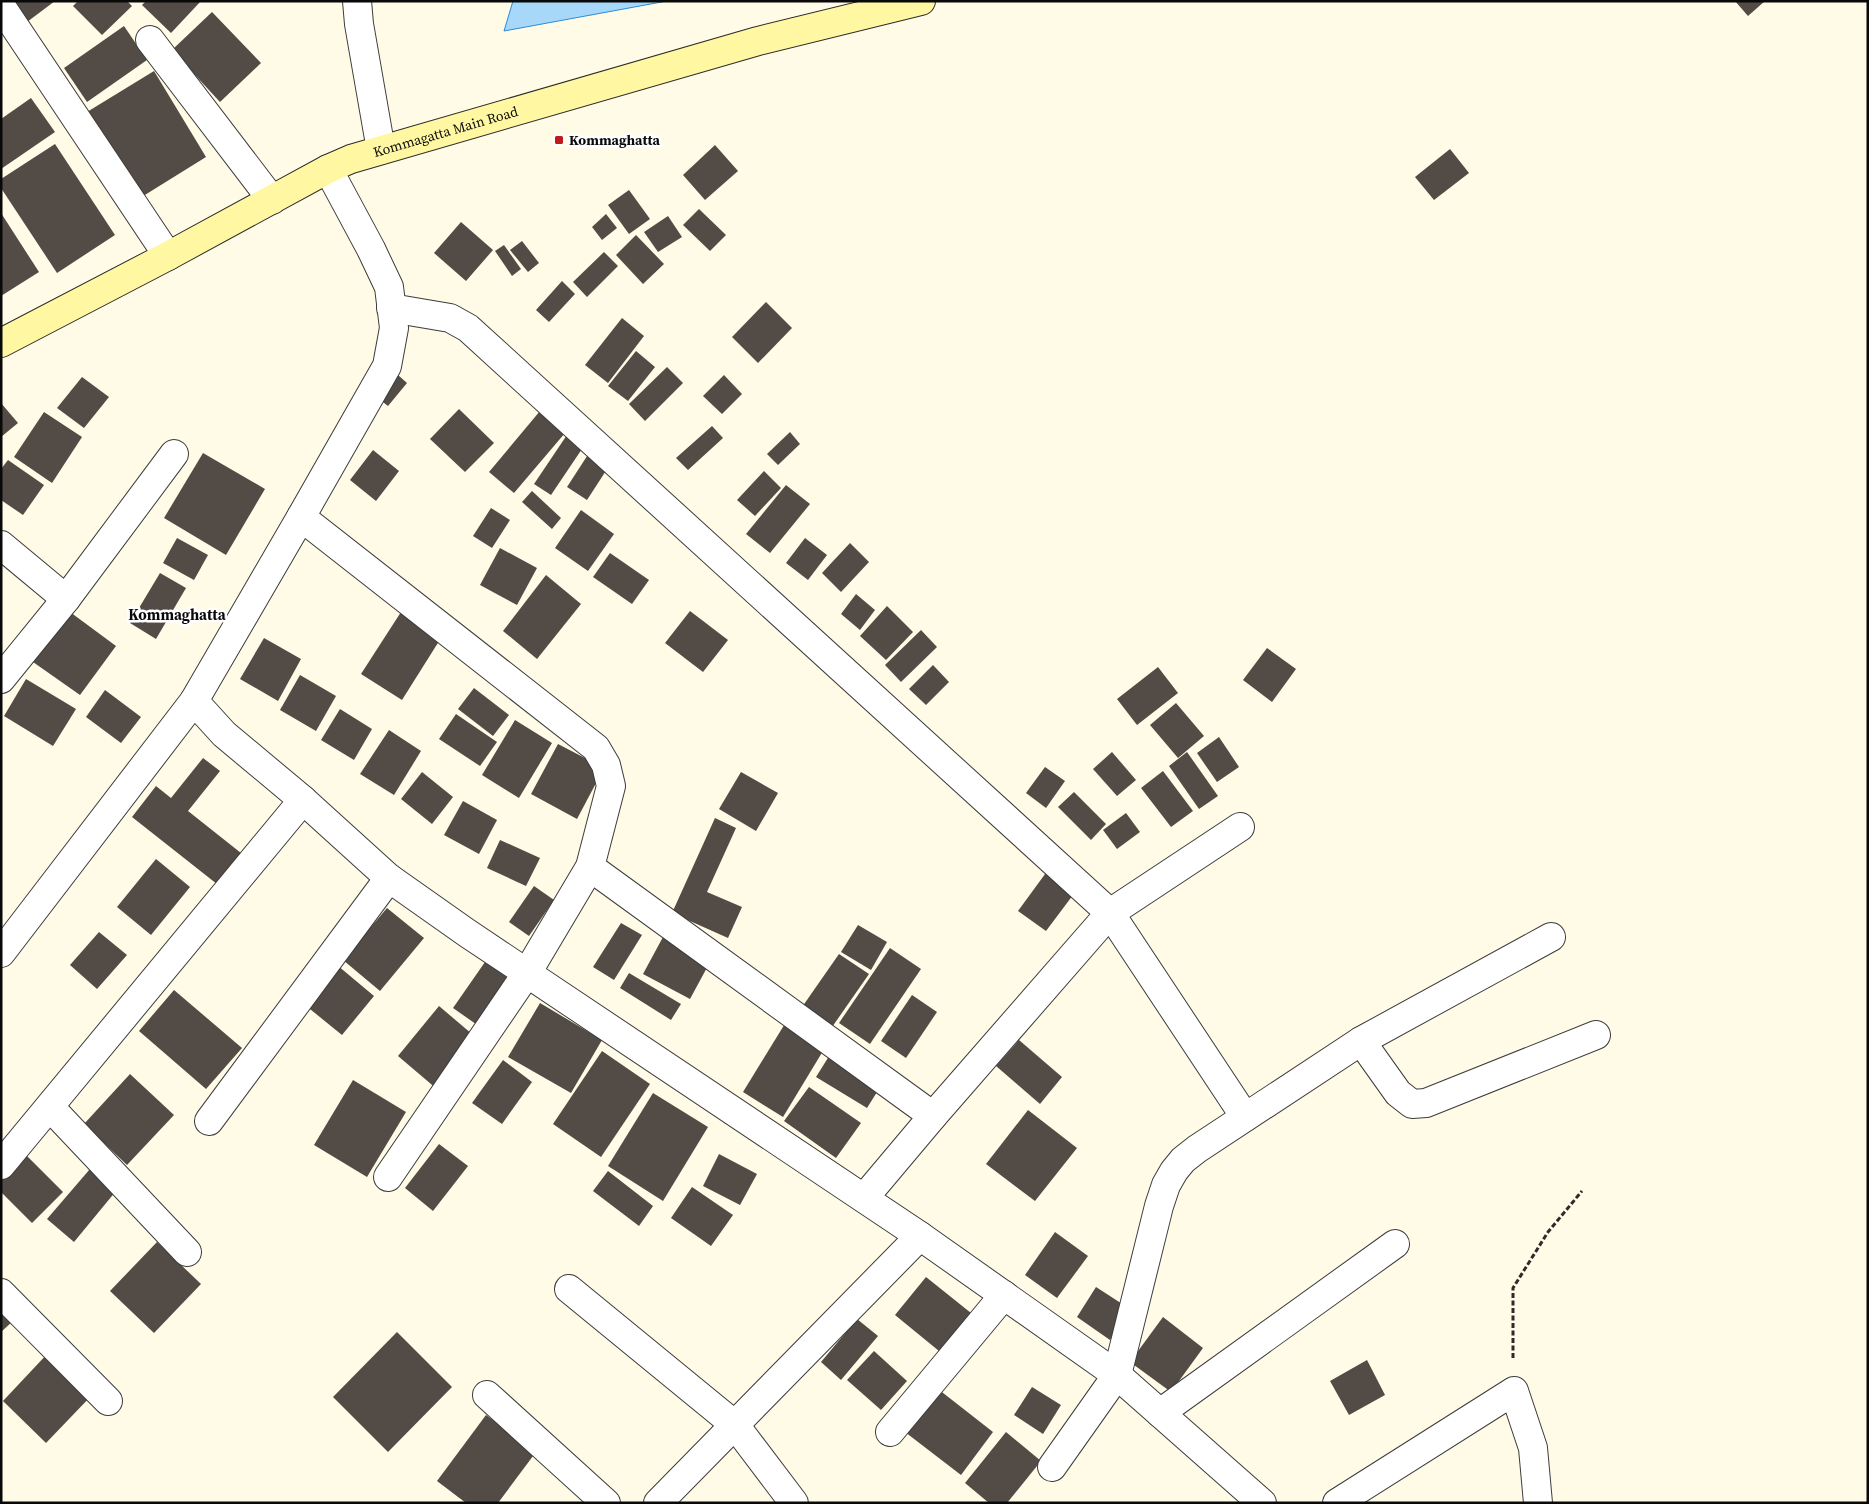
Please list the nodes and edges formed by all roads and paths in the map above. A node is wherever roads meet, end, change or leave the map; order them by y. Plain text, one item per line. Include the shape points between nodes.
1 (340, 1) edge
2 (921, 1) edge
3 (1, 6) edge
4 (358, 13) edge
5 (150, 40) dead end
6 (381, 150) junction
7 (328, 169) junction
8 (272, 200) junction
9 (168, 256) junction
10 (392, 308) junction
11 (1, 343) edge
12 (174, 454) dead end
13 (301, 517) junction
14 (1, 545) edge
15 (66, 599) junction
16 (1, 679) edge
17 (194, 702) junction
18 (303, 800) junction
19 (1240, 827) dead end
20 (590, 867) junction
21 (389, 878) junction
22 (1110, 913) junction
23 (1550, 937) dead end
24 (1, 953) edge
25 (527, 973) junction
26 (1596, 1035) dead end
27 (1361, 1042) junction
28 (50, 1107) junction
29 (933, 1116) junction
30 (1245, 1117) junction
31 (209, 1121) dead end
32 (1, 1165) edge
33 (388, 1177) dead end
34 (1582, 1191) dead end
35 (864, 1198) junction
36 (920, 1236) junction
37 (1395, 1244) dead end
38 (187, 1252) dead end
39 (570, 1289) dead end
40 (1, 1293) edge
41 (1004, 1295) junction
42 (1117, 1375) junction
43 (1514, 1391) junction
44 (487, 1394) dead end
45 (108, 1401) dead end
46 (1160, 1413) junction
47 (735, 1425) junction
48 (890, 1432) dead end
49 (1052, 1466) dead end
50 (606, 1503) edge
51 (658, 1503) edge
52 (794, 1503) edge
53 (1262, 1503) edge
54 (1337, 1503) edge
55 (1538, 1503) edge

1 - 4 street
2 - 6 main road, Kommagatta Main Road via 758,41
3 - 9 street
4 - 6 street
5 - 8 street
6 - 7 main road, Kommagatta Main Road
7 - 8 main road, Kommagatta Main Road
7 - 10 street via 389,286
8 - 9 main road, Kommagatta Main Road
9 - 11 main road, Kommagatta Main Road
10 - 13 street via 394,328 387,366
10 - 22 street via 450,318 468,328
12 - 15 street
13 - 17 street
13 - 20 street via 596,748 606,765 611,786
14 - 15 street
15 - 16 street
17 - 18 street via 224,734
17 - 24 street
18 - 21 street
18 - 28 street
19 - 22 street
20 - 25 street
20 - 29 street
21 - 25 street
21 - 31 street
22 - 29 street
22 - 30 street
23 - 27 street
25 - 33 street
25 - 35 street
26 - 27 street via 1426,1103 1412,1104 1398,1093
27 - 30 street
28 - 32 street
28 - 38 street
29 - 35 street
30 - 42 street via 1183,1160 1166,1185
34 - 43 path via 1548,1232 1513,1288
35 - 36 street
36 - 41 street
36 - 47 street
37 - 46 street
39 - 47 street
40 - 45 street
41 - 42 street
41 - 48 street
42 - 46 street
42 - 49 street
43 - 54 street
43 - 55 street via 1533,1448
44 - 50 street
46 - 53 street
47 - 51 street
47 - 52 street

